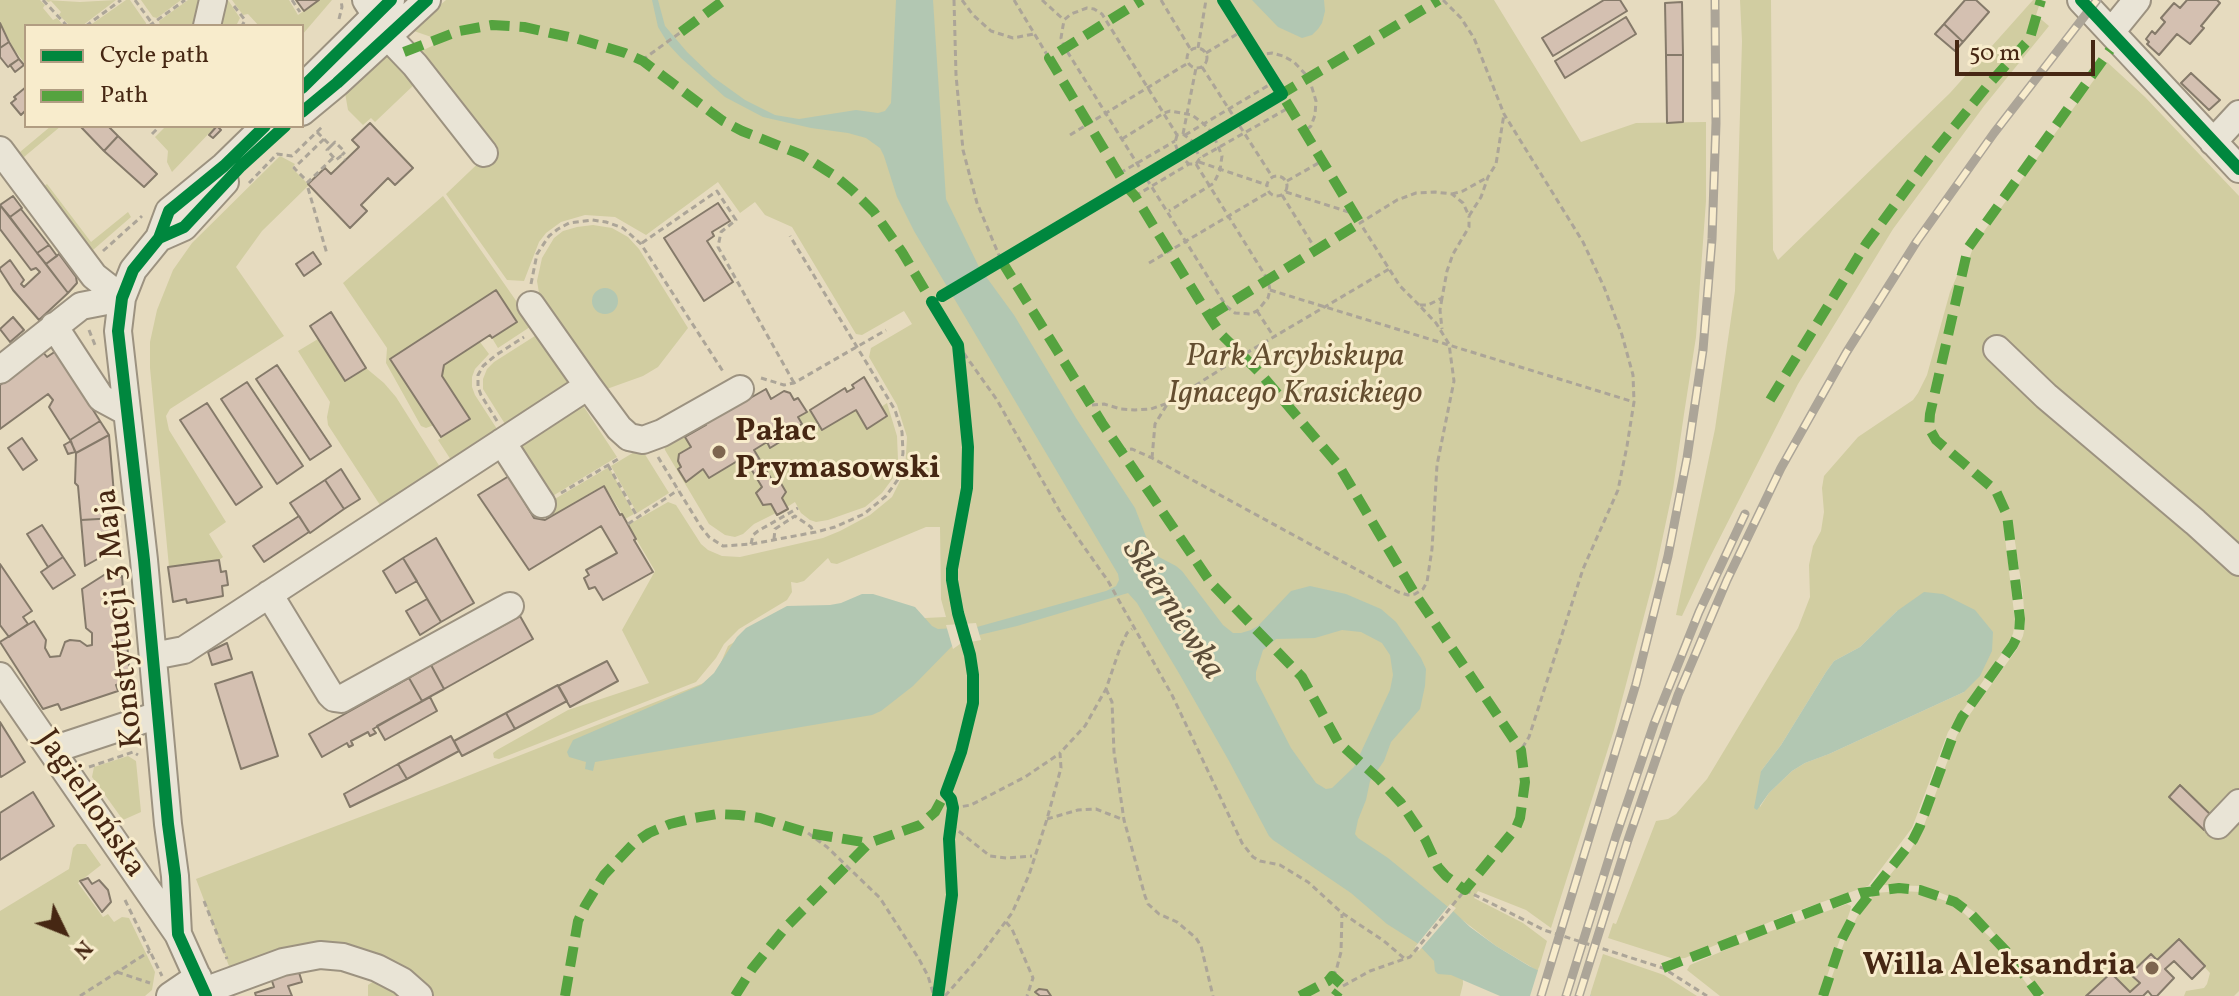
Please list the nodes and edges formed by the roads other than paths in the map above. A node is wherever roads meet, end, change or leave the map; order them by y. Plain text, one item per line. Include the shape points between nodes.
1 (213, 0) edge
2 (427, 0) edge
3 (2081, 0) edge
4 (2137, 0) edge
5 (380, 13) edge
6 (207, 24) edge
7 (2111, 32) junction
8 (304, 86) edge
9 (2239, 114) edge
10 (310, 122) edge
11 (263, 128) edge
12 (283, 128) edge
13 (2213, 142) junction
14 (0, 150) edge
15 (484, 153) dead end
16 (2239, 169) edge
17 (159, 238) junction
18 (122, 298) junction
19 (531, 305) dead end
20 (54, 326) junction
21 (1997, 349) dead end
22 (0, 370) edge
23 (748, 384) road end
24 (588, 386) junction
25 (127, 412) junction
26 (502, 435) junction
27 (542, 504) road end
28 (2239, 562) edge
29 (269, 594) junction
30 (510, 606) dead end
31 (153, 656) junction
32 (0, 676) edge
33 (158, 715) junction
34 (52, 750) junction
35 (2239, 803) edge
36 (168, 824) junction
37 (2218, 825) dead end
38 (119, 849) junction
39 (178, 934) junction
40 (203, 988) edge
41 (162, 990) edge
42 (419, 996) edge

1 - 6 street
2 - 5 street
3 - 7 street
4 - 7 street
5 - 8 street
5 - 10 street
5 - 15 street
7 - 13 street
9 - 13 street
11 - 17 street via 169,211
12 - 17 street via 184,227
13 - 16 street
14 - 18 street via 94,276
17 - 18 street via 133,270
18 - 20 street via 81,306
18 - 25 street, Konstytucji 3 Maja via 118,331
19 - 24 street
20 - 22 street
20 - 25 street via 101,398
21 - 28 street
23 - 24 street via 643,440 619,428
24 - 26 street
25 - 31 street, Konstytucji 3 Maja
26 - 27 street
26 - 29 street
29 - 30 street via 330,694 341,699
29 - 31 street via 184,650
31 - 33 street, Konstytucji 3 Maja
32 - 34 street, Jagiellońska
33 - 34 street
33 - 36 street, Konstytucji 3 Maja
34 - 38 street, Jagiellońska
35 - 37 street
36 - 38 street via 146,851
36 - 39 street, Konstytucji 3 Maja
38 - 39 street, Jagiellońska
39 - 40 street
40 - 41 street
40 - 42 street via 320,955 377,968

